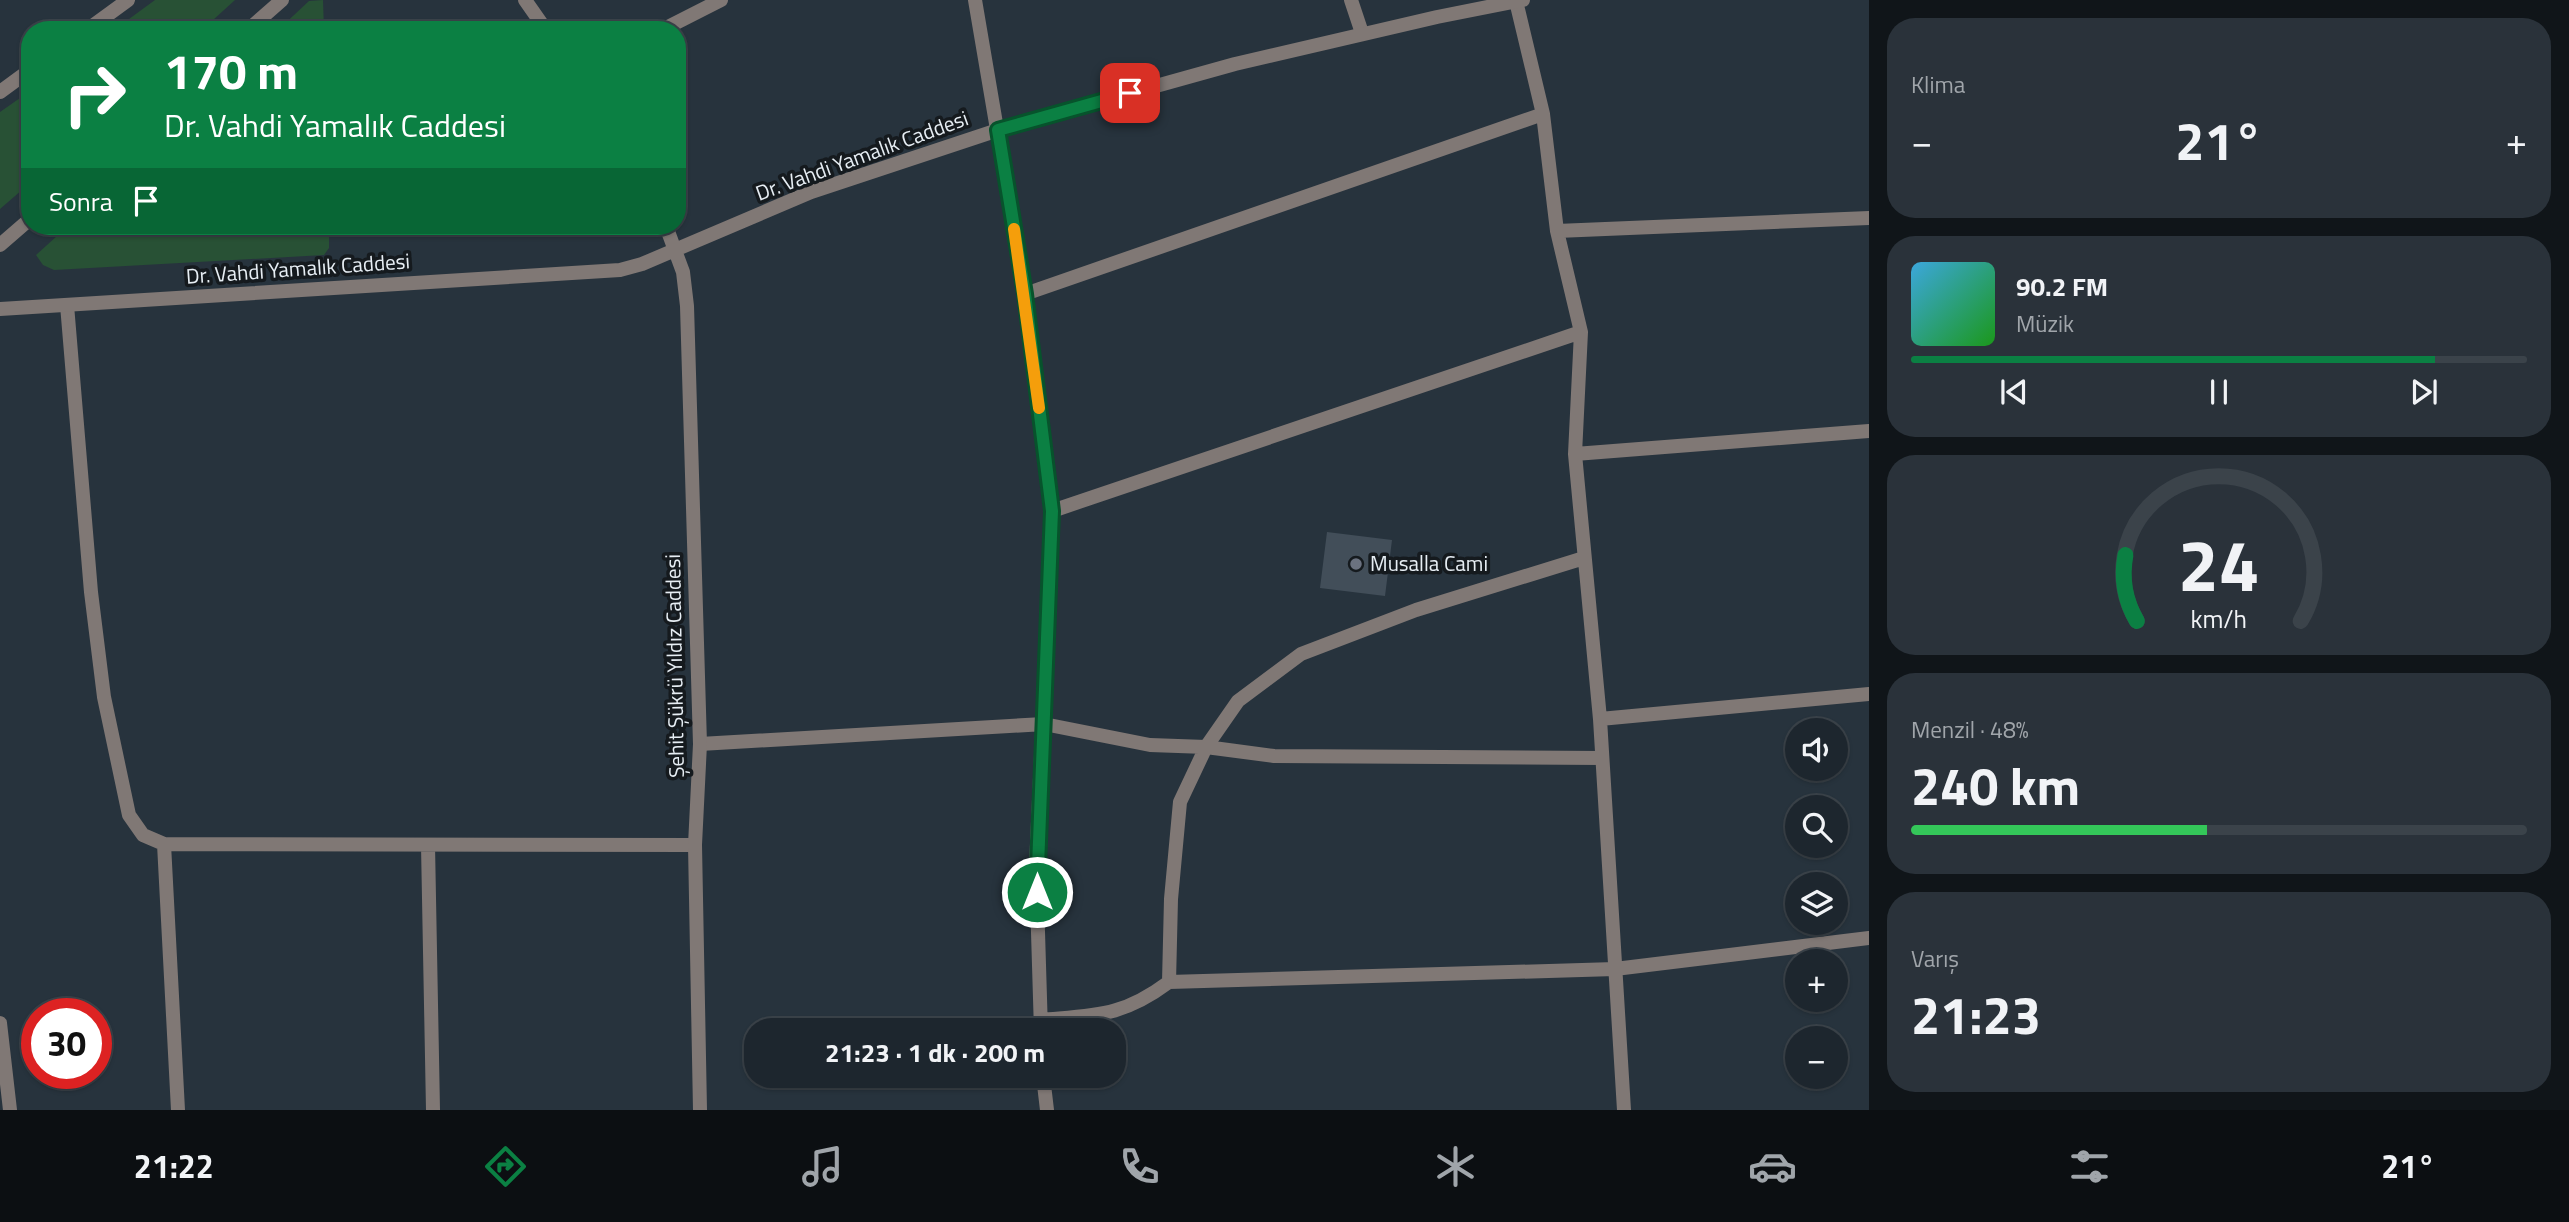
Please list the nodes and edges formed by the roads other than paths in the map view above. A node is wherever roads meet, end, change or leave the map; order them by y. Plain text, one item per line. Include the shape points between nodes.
1 (128, 0) edge
2 (282, 0) edge
3 (525, 0) edge
4 (721, 0) edge
5 (975, 0) edge
6 (1351, 0) edge
7 (1520, 1) edge
8 (99, 21) edge
9 (258, 21) edge
10 (540, 21) edge
11 (680, 21) edge
12 (1362, 33) junction
13 (21, 77) edge
14 (0, 92) edge
15 (1543, 114) junction
16 (998, 130) junction
17 (1869, 218) edge
18 (21, 227) edge
19 (1558, 232) junction
20 (670, 235) edge
21 (0, 245) edge
22 (676, 249) junction
23 (1025, 294) junction
24 (67, 305) junction
25 (0, 309) edge
26 (1581, 332) junction
27 (1869, 431) edge
28 (1575, 454) junction
29 (1052, 511) junction
30 (1584, 558) junction
31 (1869, 694) edge
32 (1600, 719) junction
33 (1045, 724) junction
34 (700, 744) junction
35 (1206, 747) junction
36 (1602, 758) junction
37 (164, 844) junction
38 (428, 845) junction
39 (695, 845) junction
40 (1869, 939) edge
41 (1615, 969) junction
42 (1169, 982) junction
43 (1041, 1018) edge
44 (1087, 1018) edge
45 (0, 1023) edge
46 (1044, 1088) edge
47 (10, 1110) edge
48 (178, 1110) edge
49 (432, 1110) edge
50 (700, 1110) edge
51 (1046, 1110) edge
52 (1624, 1110) edge

1 - 8 street
2 - 9 street
3 - 10 street
4 - 11 street
5 - 16 street
6 - 12 street
7 - 12 street, Dr. Vahdi Yamalık Caddesi
7 - 15 street
12 - 16 street, Dr. Vahdi Yamalık Caddesi
13 - 14 street
15 - 19 street
15 - 23 street
16 - 22 street, Dr. Vahdi Yamalık Caddesi via 811,192
16 - 23 street
17 - 19 street
18 - 21 street
19 - 26 street
20 - 22 street, Şehit Şükrü Yıldız Caddesi
22 - 24 street, Dr. Vahdi Yamalık Caddesi via 620,270
22 - 34 street, Şehit Şükrü Yıldız Caddesi via 687,306
23 - 29 street
24 - 25 street, Dr. Vahdi Yamalık Caddesi
24 - 37 street via 91,592 106,709 129,815 143,835
26 - 28 street
26 - 29 street
27 - 28 street
28 - 30 street
29 - 33 street
30 - 32 street
30 - 35 street via 1416,610 1301,654 1238,701
31 - 32 street
32 - 36 street
33 - 34 street
33 - 35 street via 1150,744
33 - 43 street via 1036,866
34 - 39 street, Şehit Şükrü Yıldız Caddesi
35 - 36 street via 1274,756
35 - 42 street via 1180,802
36 - 41 street
37 - 38 street
37 - 48 street
38 - 39 street
38 - 49 street
39 - 50 street, Şehit Şükrü Yıldız Caddesi
40 - 41 street
41 - 42 street
41 - 52 street
42 - 44 street via 1143,1002
45 - 47 street
46 - 51 street

